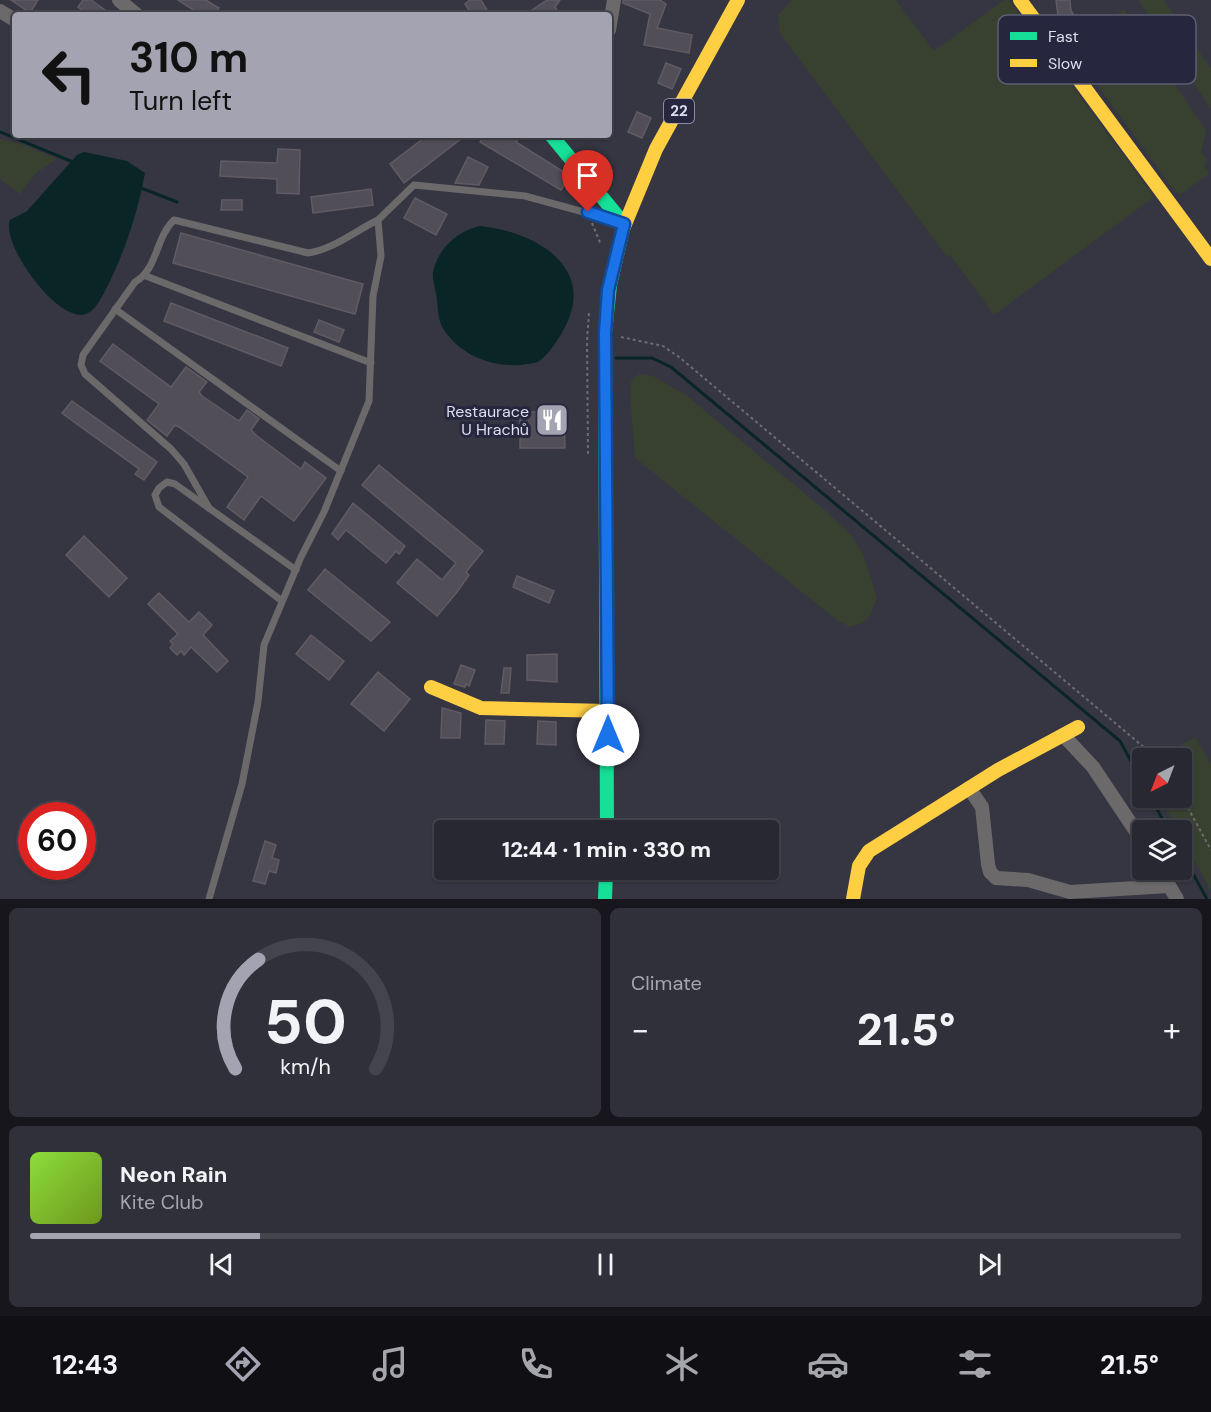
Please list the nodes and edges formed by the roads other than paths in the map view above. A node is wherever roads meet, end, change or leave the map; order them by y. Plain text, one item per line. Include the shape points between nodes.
1 (119, 0) edge
2 (738, 0) edge
3 (1020, 0) edge
4 (133, 12) edge
5 (1031, 15) edge
6 (1082, 84) edge
7 (555, 138) edge
8 (378, 220) junction
9 (624, 224) junction
10 (1211, 259) edge
11 (146, 276) junction
12 (115, 309) junction
13 (371, 363) junction
14 (341, 471) junction
15 (209, 508) junction
16 (296, 570) junction
17 (282, 601) junction
18 (431, 687) dead end
19 (608, 711) junction
20 (1078, 727) dead end
21 (1063, 735) junction
22 (969, 788) junction
23 (607, 820) edge
24 (1132, 826) edge
25 (606, 880) edge
26 (1166, 880) edge
27 (1169, 886) junction
28 (209, 899) edge
29 (605, 899) edge
30 (853, 899) edge
31 (1177, 899) edge

1 - 4 street
2 - 9 street, 22 via 714,51 657,148
3 - 5 street
6 - 10 street
7 - 9 street
8 - 9 lane via 414,185 525,196
8 - 11 lane via 324,251 308,253 174,220 167,227
8 - 13 lane via 381,256 373,296
9 - 19 street, 22 via 610,282 605,333
11 - 12 lane via 135,282
11 - 13 lane
12 - 14 lane
12 - 15 lane via 83,355 81,365 85,374 171,449
13 - 14 lane via 369,400
14 - 16 lane
15 - 16 lane
15 - 17 lane via 176,484 167,482 155,495 159,507
16 - 17 lane
17 - 28 lane via 264,645 242,784
18 - 19 street via 481,708
19 - 23 street, 22
20 - 21 street
21 - 22 street
21 - 24 street via 1093,767
22 - 27 street via 982,807 988,864 996,878 1028,880 1070,892
22 - 30 street via 869,851 859,866
25 - 29 street
26 - 27 street
27 - 31 street

